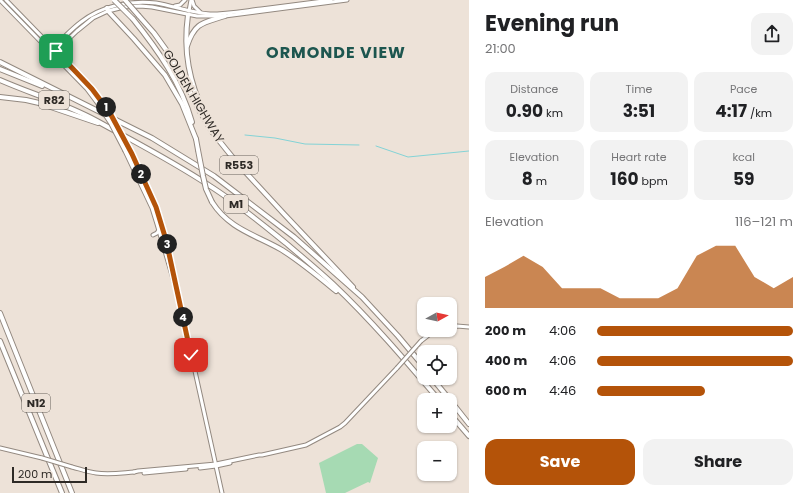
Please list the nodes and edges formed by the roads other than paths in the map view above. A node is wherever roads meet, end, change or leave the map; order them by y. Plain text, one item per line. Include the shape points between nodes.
1 (0, 0) edge
2 (6, 0) edge
3 (114, 0) edge
4 (125, 0) edge
5 (186, 0) edge
6 (192, 0) edge
7 (331, 0) edge
8 (347, 0) edge
9 (169, 6) junction
10 (107, 9) junction
11 (186, 12) junction
12 (201, 12) junction
13 (225, 16) junction
14 (48, 42) junction
15 (59, 42) junction
16 (64, 44) junction
17 (53, 48) junction
18 (186, 49) junction
19 (49, 51) junction
20 (56, 51) junction
21 (53, 54) junction
22 (60, 55) junction
23 (0, 62) edge
24 (0, 69) edge
25 (0, 80) edge
26 (0, 97) edge
27 (70, 97) junction
28 (106, 126) junction
29 (213, 133) junction
30 (196, 139) junction
31 (159, 230) junction
32 (153, 235) dead end
33 (362, 297) junction
34 (179, 299) junction
35 (352, 303) junction
36 (0, 313) edge
37 (457, 326) edge
38 (469, 327) edge
39 (426, 337) edge
40 (0, 341) edge
41 (417, 359) edge
42 (438, 385) edge
43 (432, 393) edge
44 (444, 393) edge
45 (457, 409) edge
46 (457, 422) edge
47 (469, 424) edge
48 (469, 436) edge
49 (0, 448) edge
50 (216, 465) junction
51 (62, 493) edge
52 (72, 493) edge
53 (222, 493) edge

1 - 19 main road
2 - 14 main road
3 - 30 highway, GOLDEN HIGHWAY / R553, bridge via 133,19 175,78 185,100
4 - 29 highway, GOLDEN HIGHWAY / R553, bridge via 167,51
5 - 9 main road via 179,5
5 - 11 main road
6 - 11 main road
6 - 12 main road
7 - 12 main road via 237,12
8 - 13 main road
9 - 10 main road via 141,2 120,4
9 - 11 main road
10 - 11 main road via 140,6
10 - 15 main road via 91,15
10 - 16 main road
10 - 30 highway via 165,75 182,104
11 - 12 main road
11 - 13 main road via 202,16
11 - 18 highway
13 - 18 highway via 197,26
14 - 15 main road
14 - 17 main road
15 - 17 main road
16 - 20 main road
16 - 22 main road
17 - 19 main road
17 - 20 main road
18 - 29 highway via 192,84
19 - 21 main road
20 - 21 main road
20 - 22 main road
21 - 31 main road, bridge via 90,93 111,124 152,208
22 - 34 main road, bridge via 99,97 132,154 160,219
23 - 27 highway
24 - 27 highway, R82
25 - 28 highway, R82 via 51,99
26 - 28 highway via 39,103
27 - 33 highway, M1 via 152,138 214,176 294,237
28 - 35 highway, M1 via 163,157 239,206 310,264
29 - 33 highway, GOLDEN HIGHWAY / R553 via 238,164
30 - 35 highway, GOLDEN HIGHWAY / R553, bridge via 206,189 222,215 237,227 282,250
31 - 32 main road
31 - 34 main road
33 - 41 highway, M1
34 - 50 main road
35 - 43 highway, M1
36 - 52 highway, N12
37 - 38 main road
39 - 50 main road, bridge via 340,427 304,446
40 - 51 highway, N12
42 - 44 highway
45 - 47 highway
46 - 48 highway
49 - 50 main road, bridge via 102,474
50 - 53 main road

